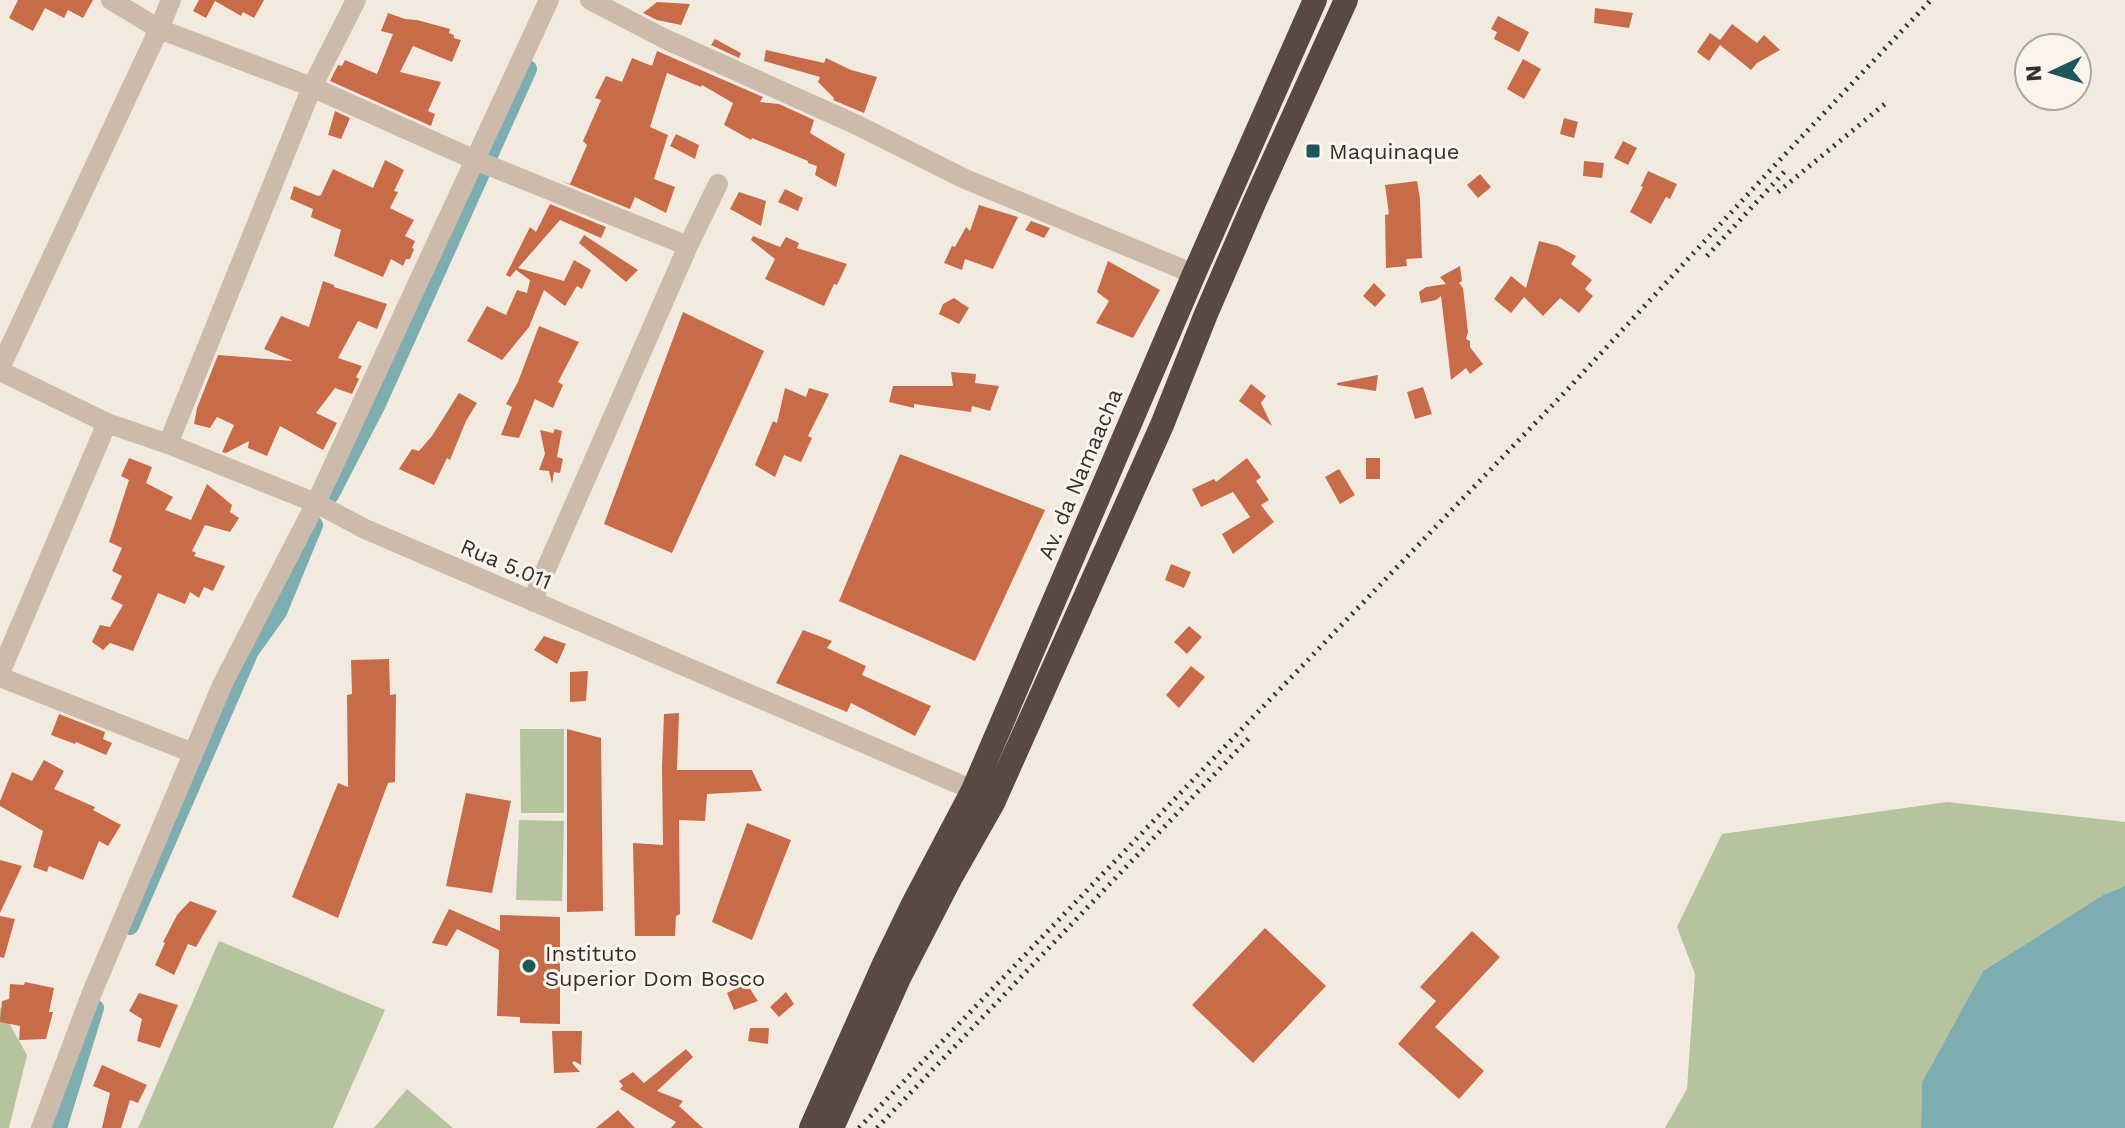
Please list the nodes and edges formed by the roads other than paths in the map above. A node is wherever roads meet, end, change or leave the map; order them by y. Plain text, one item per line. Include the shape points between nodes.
1 (111, 0) edge
2 (171, 0) edge
3 (356, 0) edge
4 (549, 0) edge
5 (590, 0) edge
6 (1315, 0) edge
7 (1346, 0) edge
8 (159, 29) junction
9 (312, 87) junction
10 (475, 160) junction
11 (718, 184) dead end
12 (688, 246) junction
13 (1194, 274) junction
14 (0, 370) edge
15 (107, 423) junction
16 (168, 444) junction
17 (316, 503) junction
18 (532, 601) junction
19 (0, 675) edge
20 (193, 753) junction
21 (983, 797) junction
22 (41, 1128) edge
23 (811, 1128) edge
24 (832, 1128) edge

1 - 8 street
2 - 8 street
3 - 9 street
4 - 10 street
5 - 13 street via 965,179
6 - 13 highway, Av. da Namaacha
7 - 21 highway, Av. da Namaacha via 1162,425
8 - 9 street
8 - 14 street
9 - 10 street
9 - 16 street
10 - 12 street
10 - 17 street
11 - 12 street
12 - 18 street
13 - 21 highway, Av. da Namaacha
14 - 15 street, Rua 5.011
15 - 16 street, Rua 5.011
15 - 19 street
16 - 17 street, Rua 5.011
17 - 18 street, Rua 5.011
17 - 20 street
18 - 21 street, Rua 5.011
19 - 20 street
20 - 22 street
21 - 23 highway, Av. da Namaacha via 914,902
21 - 24 highway, Av. da Namaacha via 951,877

